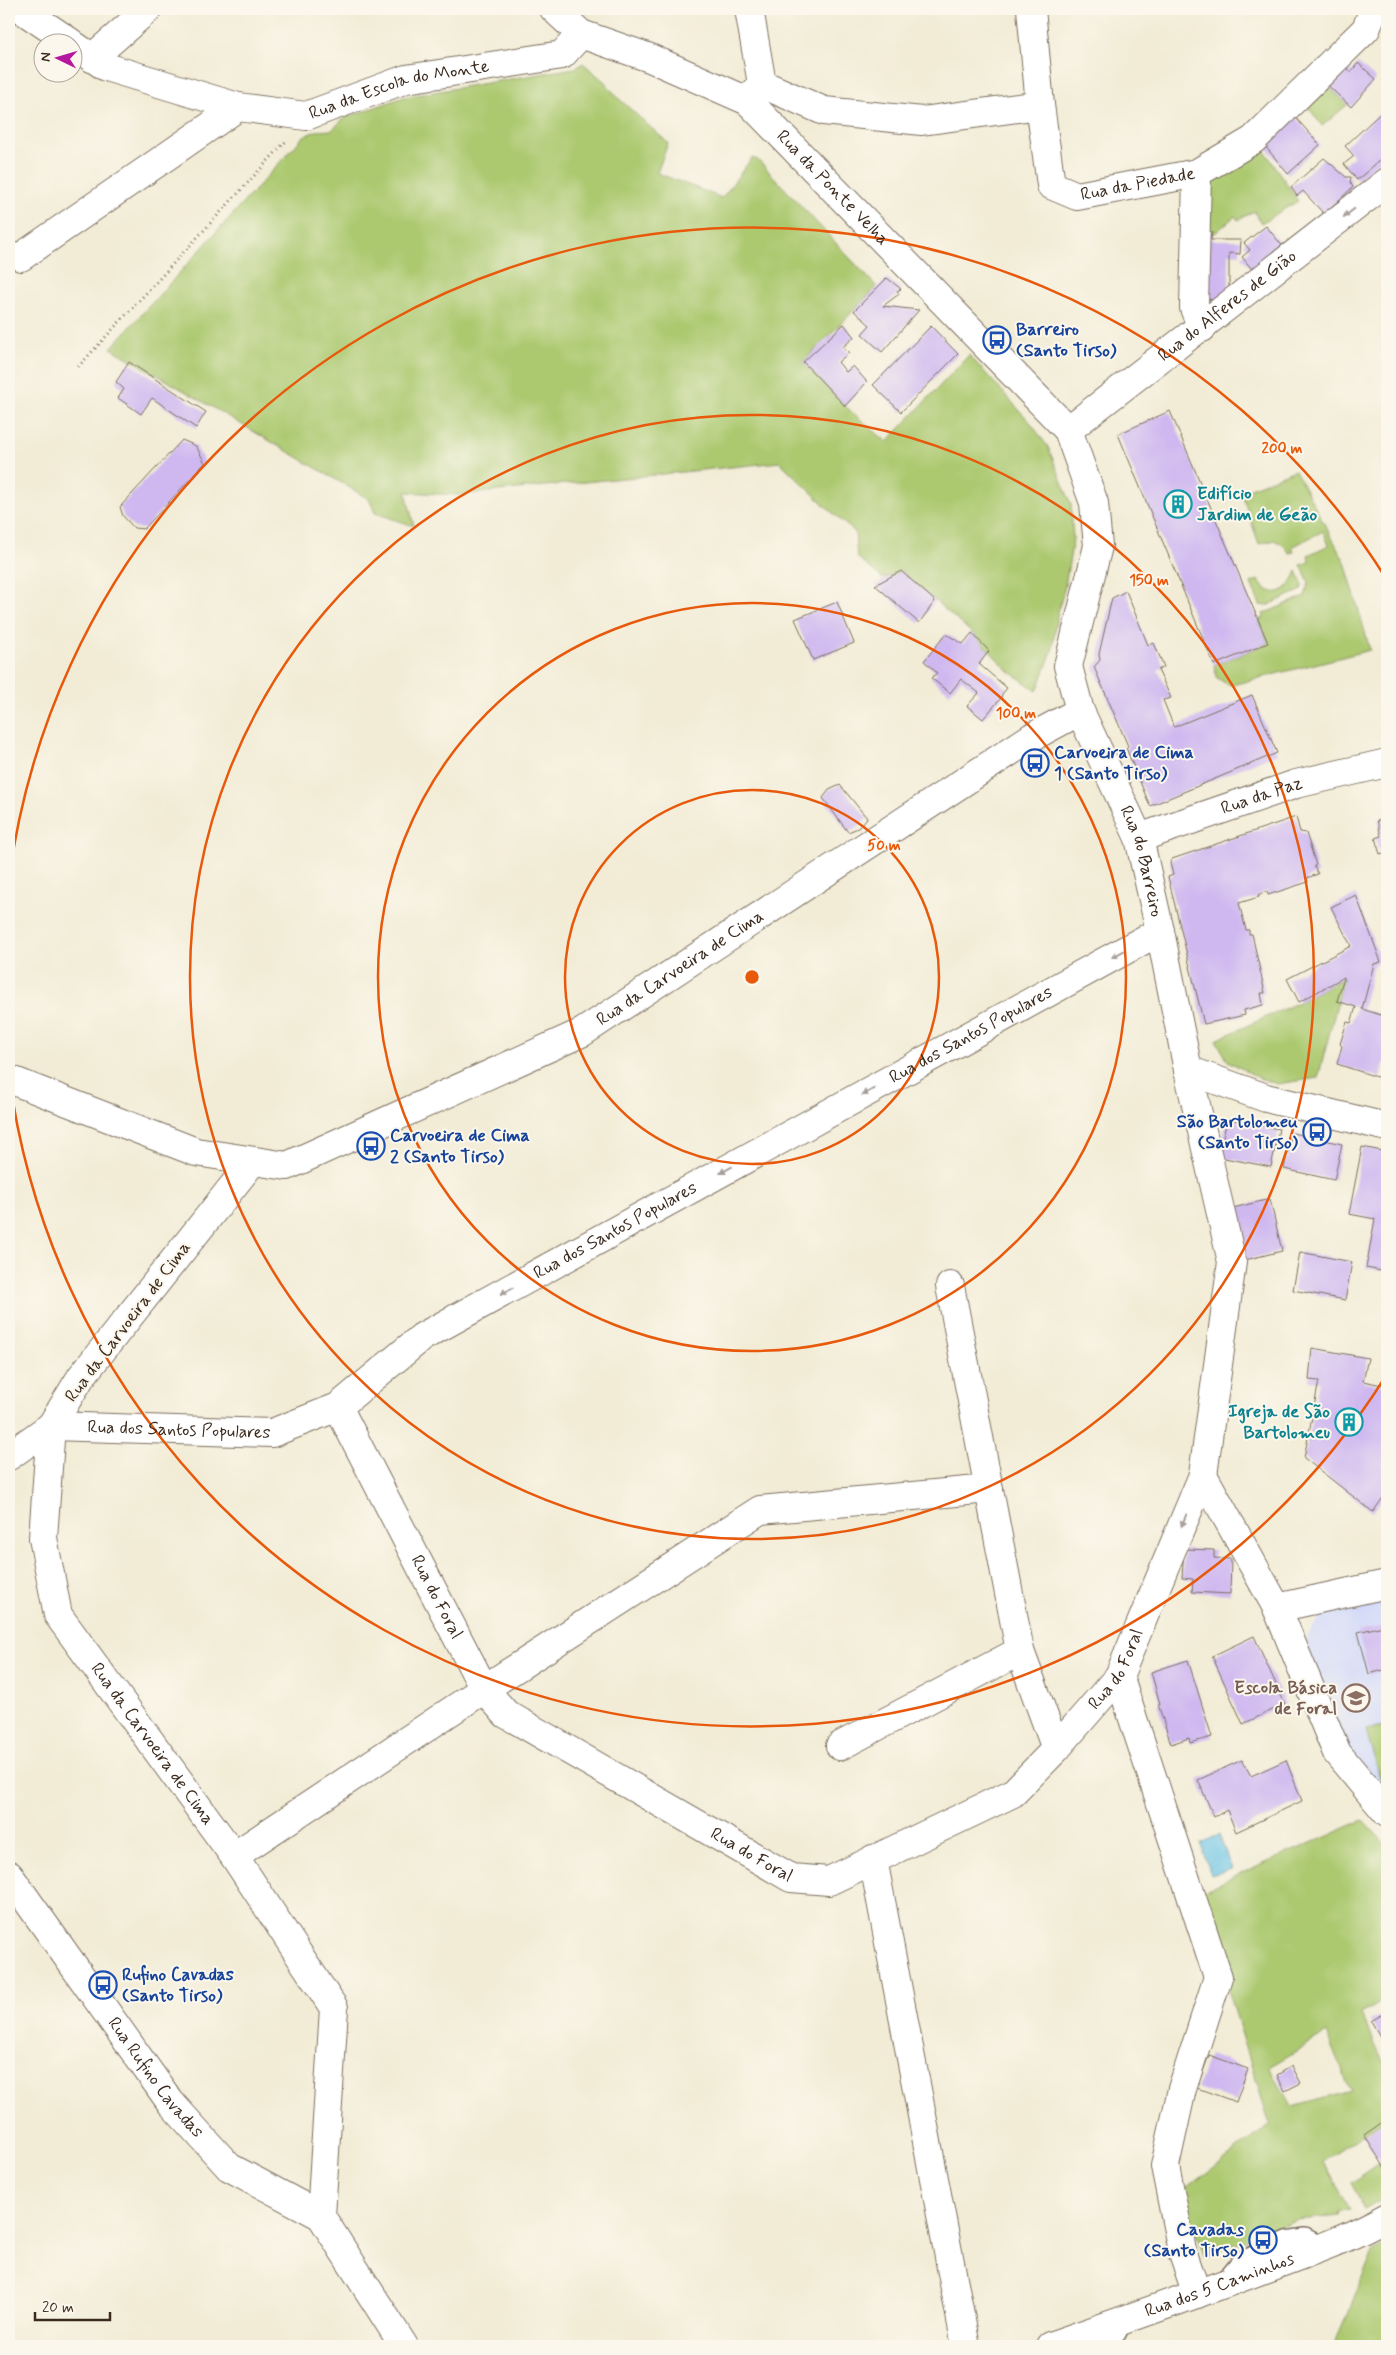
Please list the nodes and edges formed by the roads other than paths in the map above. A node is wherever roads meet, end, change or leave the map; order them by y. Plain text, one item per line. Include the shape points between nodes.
1 (21, 9) edge
2 (148, 9) edge
3 (554, 9) edge
4 (749, 9) edge
5 (1031, 9) edge
6 (1374, 9) edge
7 (55, 32) edge
8 (581, 34) junction
9 (82, 46) edge
10 (82, 51) edge
11 (755, 92) junction
12 (1040, 105) junction
13 (238, 107) junction
14 (1197, 173) junction
15 (1387, 182) edge
16 (21, 257) dead end
17 (1202, 328) junction
18 (1068, 430) junction
19 (1080, 711) junction
20 (1387, 763) edge
21 (1139, 838) junction
22 (1160, 931) junction
23 (1188, 1070) junction
24 (9, 1080) edge
25 (1387, 1126) edge
26 (253, 1161) junction
27 (950, 1286) dead end
28 (338, 1406) junction
29 (51, 1426) junction
30 (9, 1456) edge
31 (1203, 1475) junction
32 (989, 1489) junction
33 (1387, 1584) edge
34 (1276, 1608) junction
35 (1020, 1651) junction
36 (1119, 1676) junction
37 (484, 1689) junction
38 (840, 1746) dead end
39 (1056, 1749) junction
40 (1387, 1814) edge
41 (234, 1856) junction
42 (873, 1859) junction
43 (9, 1875) edge
44 (321, 2216) junction
45 (1387, 2217) edge
46 (1197, 2294) junction
47 (1125, 2320) junction
48 (404, 2346) edge
49 (966, 2346) edge
50 (1050, 2346) edge
51 (1105, 2346) edge

1 - 7 street, Rua da Escola do Monte
2 - 9 street
3 - 8 street, Rua da Ponte Velha
4 - 11 street
5 - 12 street
6 - 14 street, Rua da Piedade via 1366,30 1253,140
8 - 11 street, Rua da Ponte Velha
8 - 13 street, Rua da Escola do Monte via 562,55 406,79 306,116
10 - 13 street, Rua da Escola do Monte via 106,67
11 - 12 street via 824,111 922,122
11 - 18 street, Rua da Ponte Velha
12 - 14 street, Rua da Piedade via 1051,185 1077,196
13 - 16 street
14 - 17 street via 1194,308
15 -> 17 street, Rua do Alferes de Gião
17 - 18 street, Rua do Alferes de Gião
18 - 19 street, Rua do Barreiro via 1094,503 1098,546 1068,666
19 - 21 street, Rua do Barreiro
19 - 26 street, Rua da Carvoeira de Cima via 1032,737 583,1032 287,1166
20 - 21 street, Rua da Paz via 1296,784
21 - 22 street, Rua do Barreiro
22 - 23 street, Rua do Barreiro
22 -> 28 street, Rua dos Santos Populares via 422,1337
23 - 25 street via 1266,1098
23 - 31 street, Rua do Barreiro via 1232,1262
24 - 26 street, Rua da Carvoeira de Cima via 196,1152
26 - 29 street, Rua da Carvoeira de Cima via 81,1377
27 - 32 street
28 - 29 street, Rua dos Santos Populares via 272,1433
28 - 37 street, Rua do Foral
29 - 30 street
29 - 41 street, Rua da Carvoeira de Cima via 43,1538 58,1614
31 - 34 street
31 -> 36 street, Rua do Foral
32 - 35 street
32 - 37 street via 760,1510
33 - 34 street
34 - 40 street via 1337,1754
35 - 38 street
35 - 39 street
36 - 39 street, Rua do Foral
36 - 46 street via 1218,1977 1182,2089 1165,2166 1182,2251
37 - 41 street
37 - 42 street, Rua do Foral via 506,1714 791,1878 828,1881
39 - 42 street, Rua do Foral via 1013,1793
41 - 44 street, Rua da Carvoeira de Cima via 334,2008
42 - 49 street
43 - 44 street, Rua Rufino Cavadas via 171,2102 229,2167
44 - 48 street
45 - 46 street, Rua dos 5 Caminhos via 1366,2229
46 - 47 street, Rua dos 5 Caminhos
47 - 50 street, Rua dos 5 Caminhos
47 - 51 lane via 1118,2334

